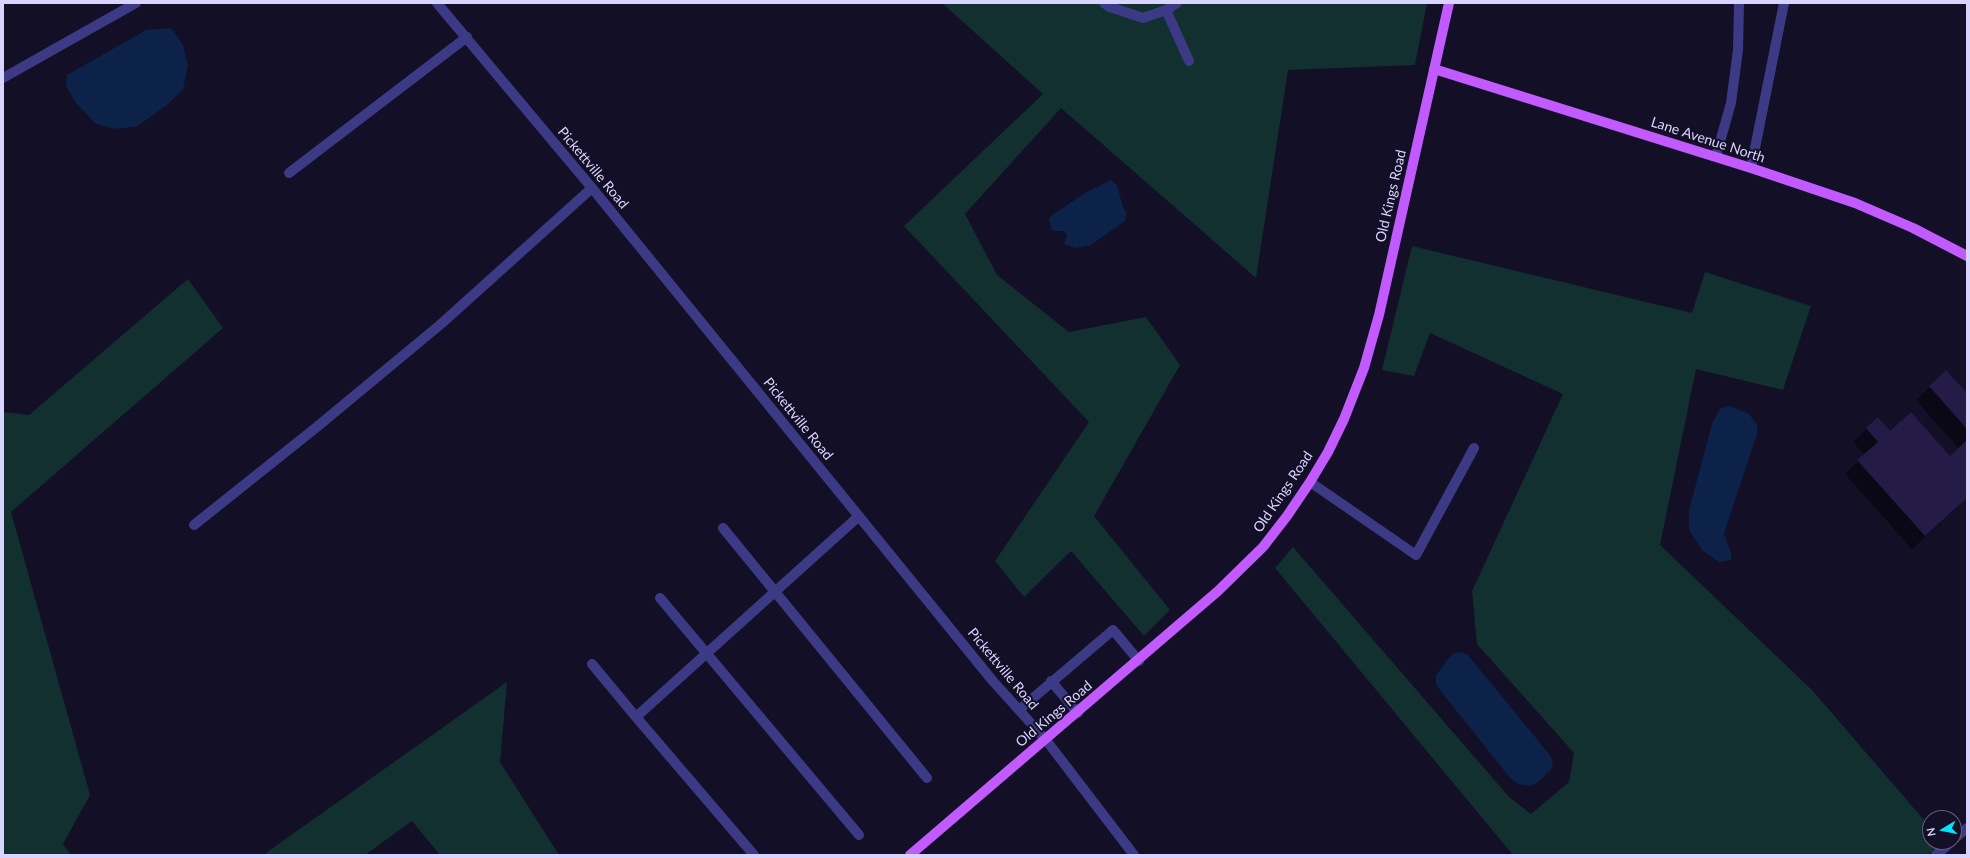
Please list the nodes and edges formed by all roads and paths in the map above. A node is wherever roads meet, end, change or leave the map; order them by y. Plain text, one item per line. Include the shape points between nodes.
1 (136, 3) edge
2 (437, 3) edge
3 (1104, 3) edge
4 (1177, 3) edge
5 (1449, 3) edge
6 (1738, 3) edge
7 (1784, 3) edge
8 (1166, 10) junction
9 (466, 38) junction
10 (1188, 61) dead end
11 (1434, 69) junction
12 (3, 78) edge
13 (1716, 156) junction
14 (1752, 168) junction
15 (289, 173) dead end
16 (592, 188) junction
17 (1967, 256) edge
18 (1474, 448) dead end
19 (1310, 482) junction
20 (859, 516) junction
21 (194, 524) dead end
22 (723, 528) dead end
23 (775, 592) junction
24 (660, 598) dead end
25 (706, 653) junction
26 (1138, 661) junction
27 (592, 664) dead end
28 (1051, 681) junction
29 (1019, 710) junction
30 (1078, 712) junction
31 (636, 716) junction
32 (1046, 740) junction
33 (927, 778) dead end
34 (859, 835) dead end
35 (754, 855) edge
36 (910, 855) edge
37 (1134, 855) edge

1 - 12 street
2 - 9 street, Pickettville Road
3 - 8 street via 1143,18
4 - 8 street
5 - 11 main road, Old Kings Road
6 - 13 street via 1738,50 1731,103
7 - 14 street
8 - 10 street
9 - 15 street
9 - 16 street, Pickettville Road
11 - 13 main road, Lane Avenue North
11 - 19 main road, Old Kings Road via 1379,315 1364,368 1344,419
13 - 14 main road, Lane Avenue North
14 - 17 main road, Lane Avenue North via 1855,203 1913,228
16 - 20 street, Pickettville Road
16 - 21 street via 441,324
18 - 19 street via 1416,555
19 - 26 main road, Old Kings Road via 1262,547 1218,591
20 - 23 street
20 - 29 street, Pickettville Road
22 - 23 street
23 - 25 street
23 - 33 street
24 - 25 street
25 - 31 street
25 - 34 street
26 - 28 street via 1113,630
26 - 30 main road, Old Kings Road
27 - 31 street
28 - 29 street
28 - 30 street
29 - 32 street, Pickettville Road
30 - 32 main road, Old Kings Road
31 - 35 street
32 - 36 main road, Old Kings Road
32 - 37 street, Pickettville Road

